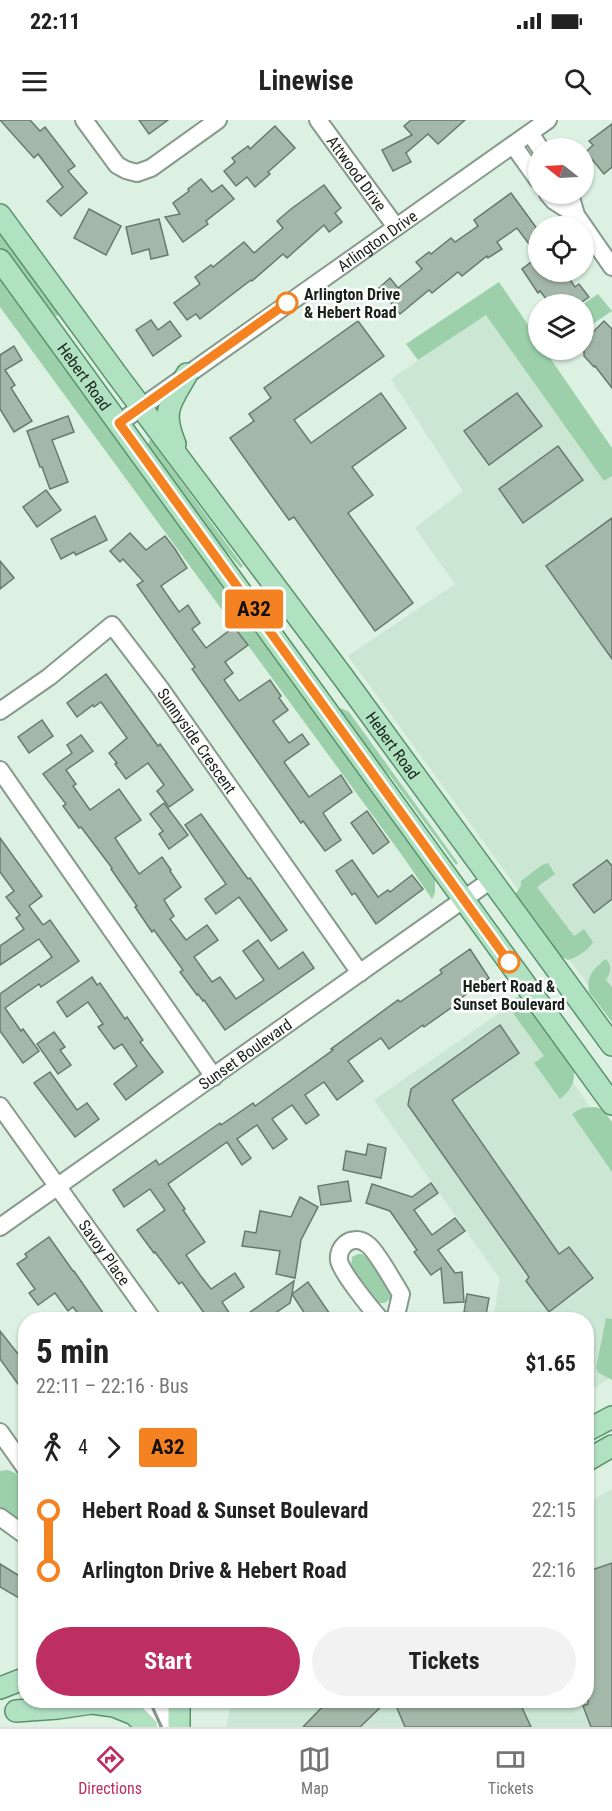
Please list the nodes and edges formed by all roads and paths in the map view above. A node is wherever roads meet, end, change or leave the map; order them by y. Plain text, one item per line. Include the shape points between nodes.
1 (84, 120) edge
2 (218, 120) edge
3 (318, 120) edge
4 (548, 120) edge
5 (530, 133) junction
6 (533, 138) edge
7 (513, 145) junction
8 (528, 166) edge
9 (559, 204) edge
10 (573, 204) edge
11 (0, 214) edge
12 (576, 215) junction
13 (396, 227) junction
14 (0, 260) edge
15 (612, 267) edge
16 (187, 374) junction
17 (141, 407) junction
18 (119, 423) junction
19 (184, 464) junction
20 (0, 711) edge
21 (0, 770) edge
22 (491, 880) junction
23 (463, 900) junction
24 (360, 973) junction
25 (612, 1045) edge
26 (214, 1077) junction
27 (609, 1093) edge
28 (0, 1106) edge
29 (57, 1186) junction
30 (0, 1227) edge
31 (147, 1312) edge
32 (374, 1312) edge
33 (397, 1312) edge
34 (612, 1417) edge
35 (594, 1427) edge
36 (3, 1443) edge
37 (612, 1446) edge
38 (594, 1456) edge
39 (18, 1460) edge
40 (0, 1517) edge
41 (18, 1530) edge
42 (18, 1681) edge
43 (0, 1688) edge
44 (23, 1708) edge
45 (58, 1708) edge
46 (119, 1708) edge
47 (142, 1708) edge
48 (163, 1708) edge
49 (179, 1708) edge
50 (8, 1714) edge
51 (149, 1727) edge
52 (172, 1727) edge
53 (179, 1727) edge

1 - 2 street via 117,165 137,173 151,168
3 - 13 street, Attwood Drive
4 - 5 street, Arlington Drive
5 - 6 street
5 - 7 street, Arlington Drive
7 - 8 street
7 - 13 street, Arlington Drive
9 - 12 street
10 - 12 street
11 - 17 main road, Hebert Road
12 - 15 street
13 - 16 street, Arlington Drive
14 - 18 main road, Hebert Road
16 - 17 street, Arlington Drive
16 - 19 main road via 167,413
17 - 18 street, Arlington Drive
17 - 19 main road, Hebert Road
18 - 23 main road, Hebert Road
19 - 22 main road, Hebert Road
20 - 24 street, Sunnyside Crescent via 112,625
21 - 26 street
22 - 23 street, Sunset Boulevard
22 - 25 main road, Hebert Road
23 - 24 street, Sunset Boulevard
23 - 27 main road, Hebert Road
24 - 26 street, Sunset Boulevard
26 - 29 street, Sunset Boulevard
28 - 29 street, Savoy Place
29 - 30 street, Sunset Boulevard
29 - 31 street, Savoy Place
32 - 33 street via 340,1265 340,1250 352,1240 371,1247 401,1294
34 - 35 main road
36 - 39 street
37 - 38 main road
40 - 41 street
42 - 43 main road
44 - 50 main road
45 - 50 main road
46 - 51 main road
47 - 51 street
48 - 52 street
49 - 53 main road

